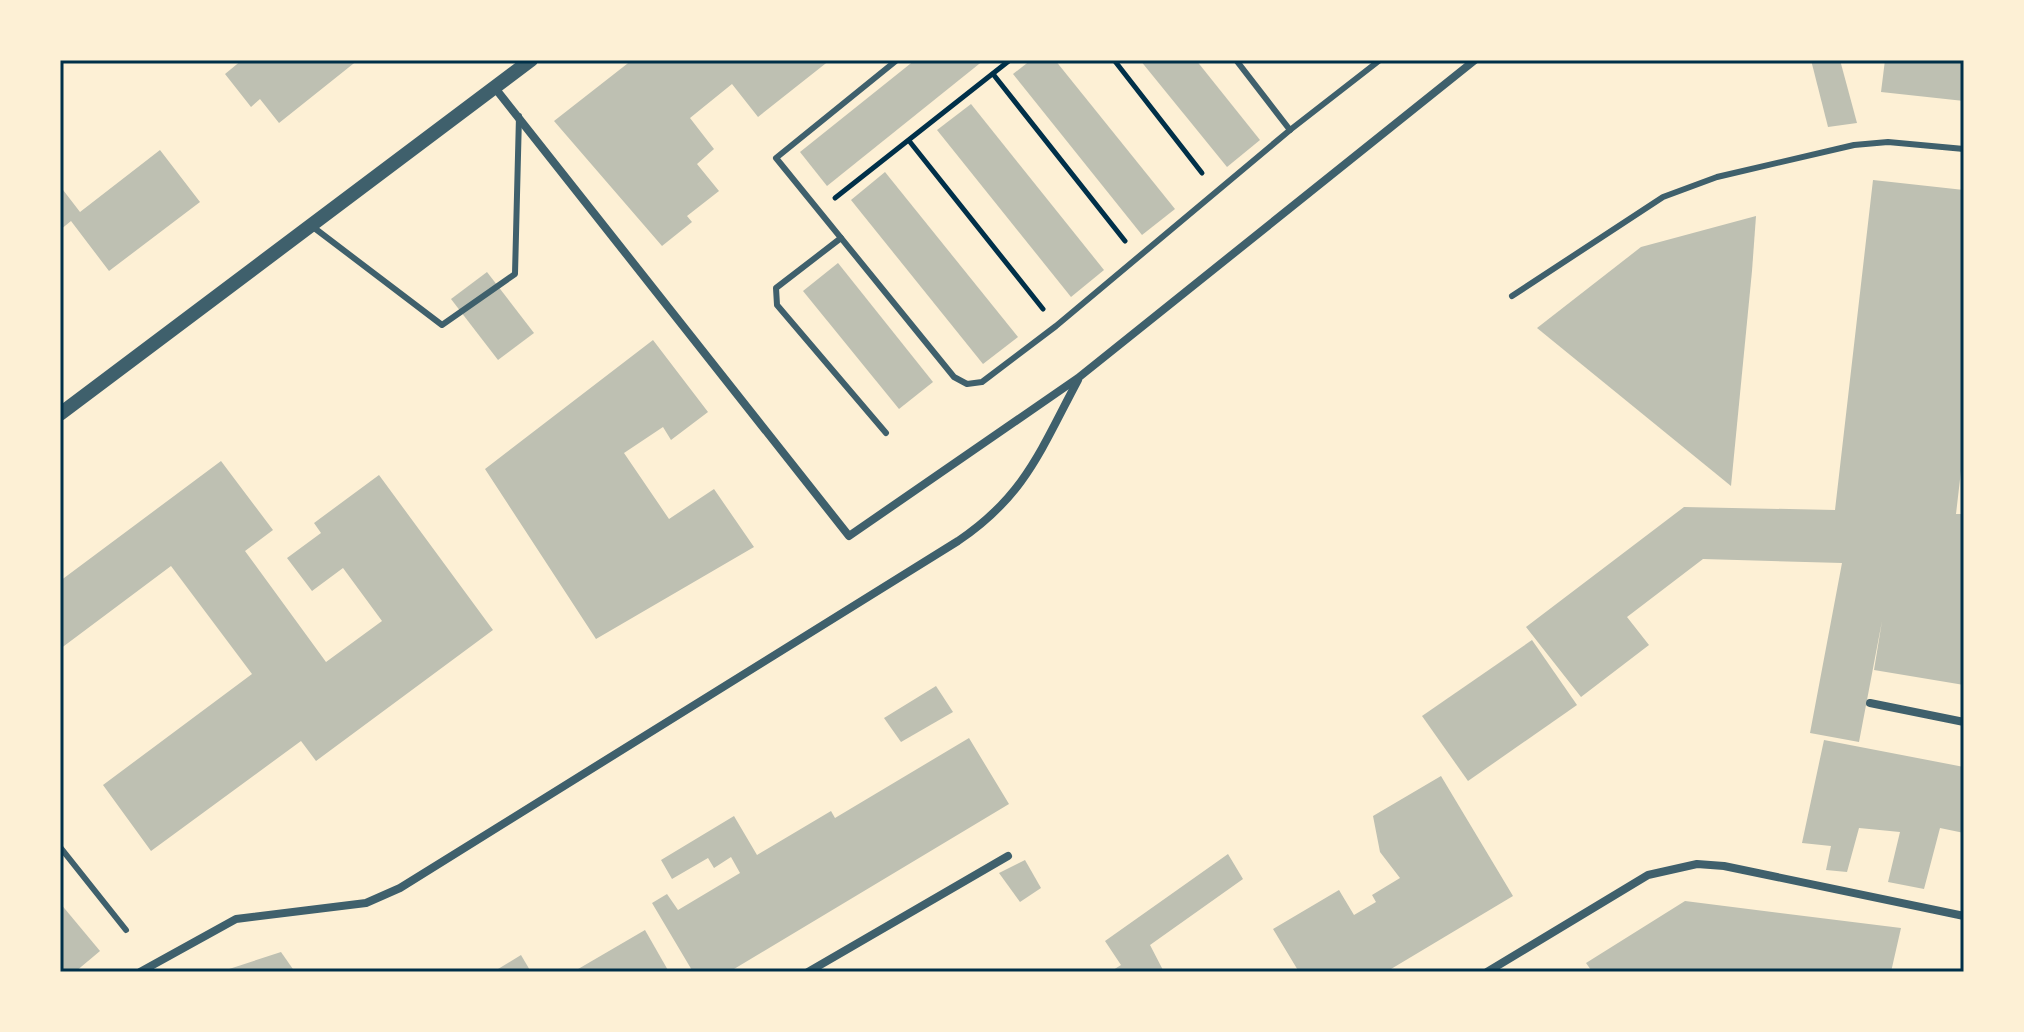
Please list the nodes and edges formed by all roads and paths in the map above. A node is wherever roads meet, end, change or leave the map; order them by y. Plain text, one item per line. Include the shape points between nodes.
1 (531, 60) edge
2 (897, 60) edge
3 (1010, 60) edge
4 (1114, 60) edge
5 (1236, 60) edge
6 (1475, 60) edge
7 (1375, 61) edge
8 (993, 74) junction
9 (495, 88) junction
10 (519, 116) junction
11 (1290, 130) junction
12 (910, 142) junction
13 (1964, 149) edge
14 (1217, 193) junction
15 (819, 210) junction
16 (309, 225) junction
17 (841, 238) junction
18 (1138, 258) junction
19 (1512, 296) dead end
20 (1056, 326) junction
21 (1078, 378) junction
22 (60, 414) edge
23 (886, 433) dead end
24 (1870, 703) dead end
25 (1964, 722) edge
26 (60, 847) edge
27 (1008, 856) dead end
28 (1964, 916) edge
29 (126, 930) dead end
30 (140, 972) edge
31 (808, 972) edge
32 (1487, 972) edge

1 - 9 street
2 - 15 lane via 776,158
3 - 8 path
4 - 14 path
5 - 11 lane
6 - 21 street
7 - 11 lane
8 - 12 path
8 - 18 path
9 - 10 street
9 - 16 street
10 - 16 lane via 515,274 442,325
10 - 21 street via 849,536
11 - 14 lane
12 - 15 path
12 - 20 path
13 - 19 lane via 1888,142 1854,145 1690,185 1663,197
14 - 18 lane
15 - 17 lane
16 - 22 street
17 - 20 lane via 954,377 967,384 982,382
17 - 23 lane via 776,288 777,305
18 - 20 lane
21 - 30 street via 1016,491 992,518 958,541 400,888 366,903 236,919
24 - 25 street
26 - 29 lane
27 - 31 street
28 - 32 street via 1697,864 1648,875

